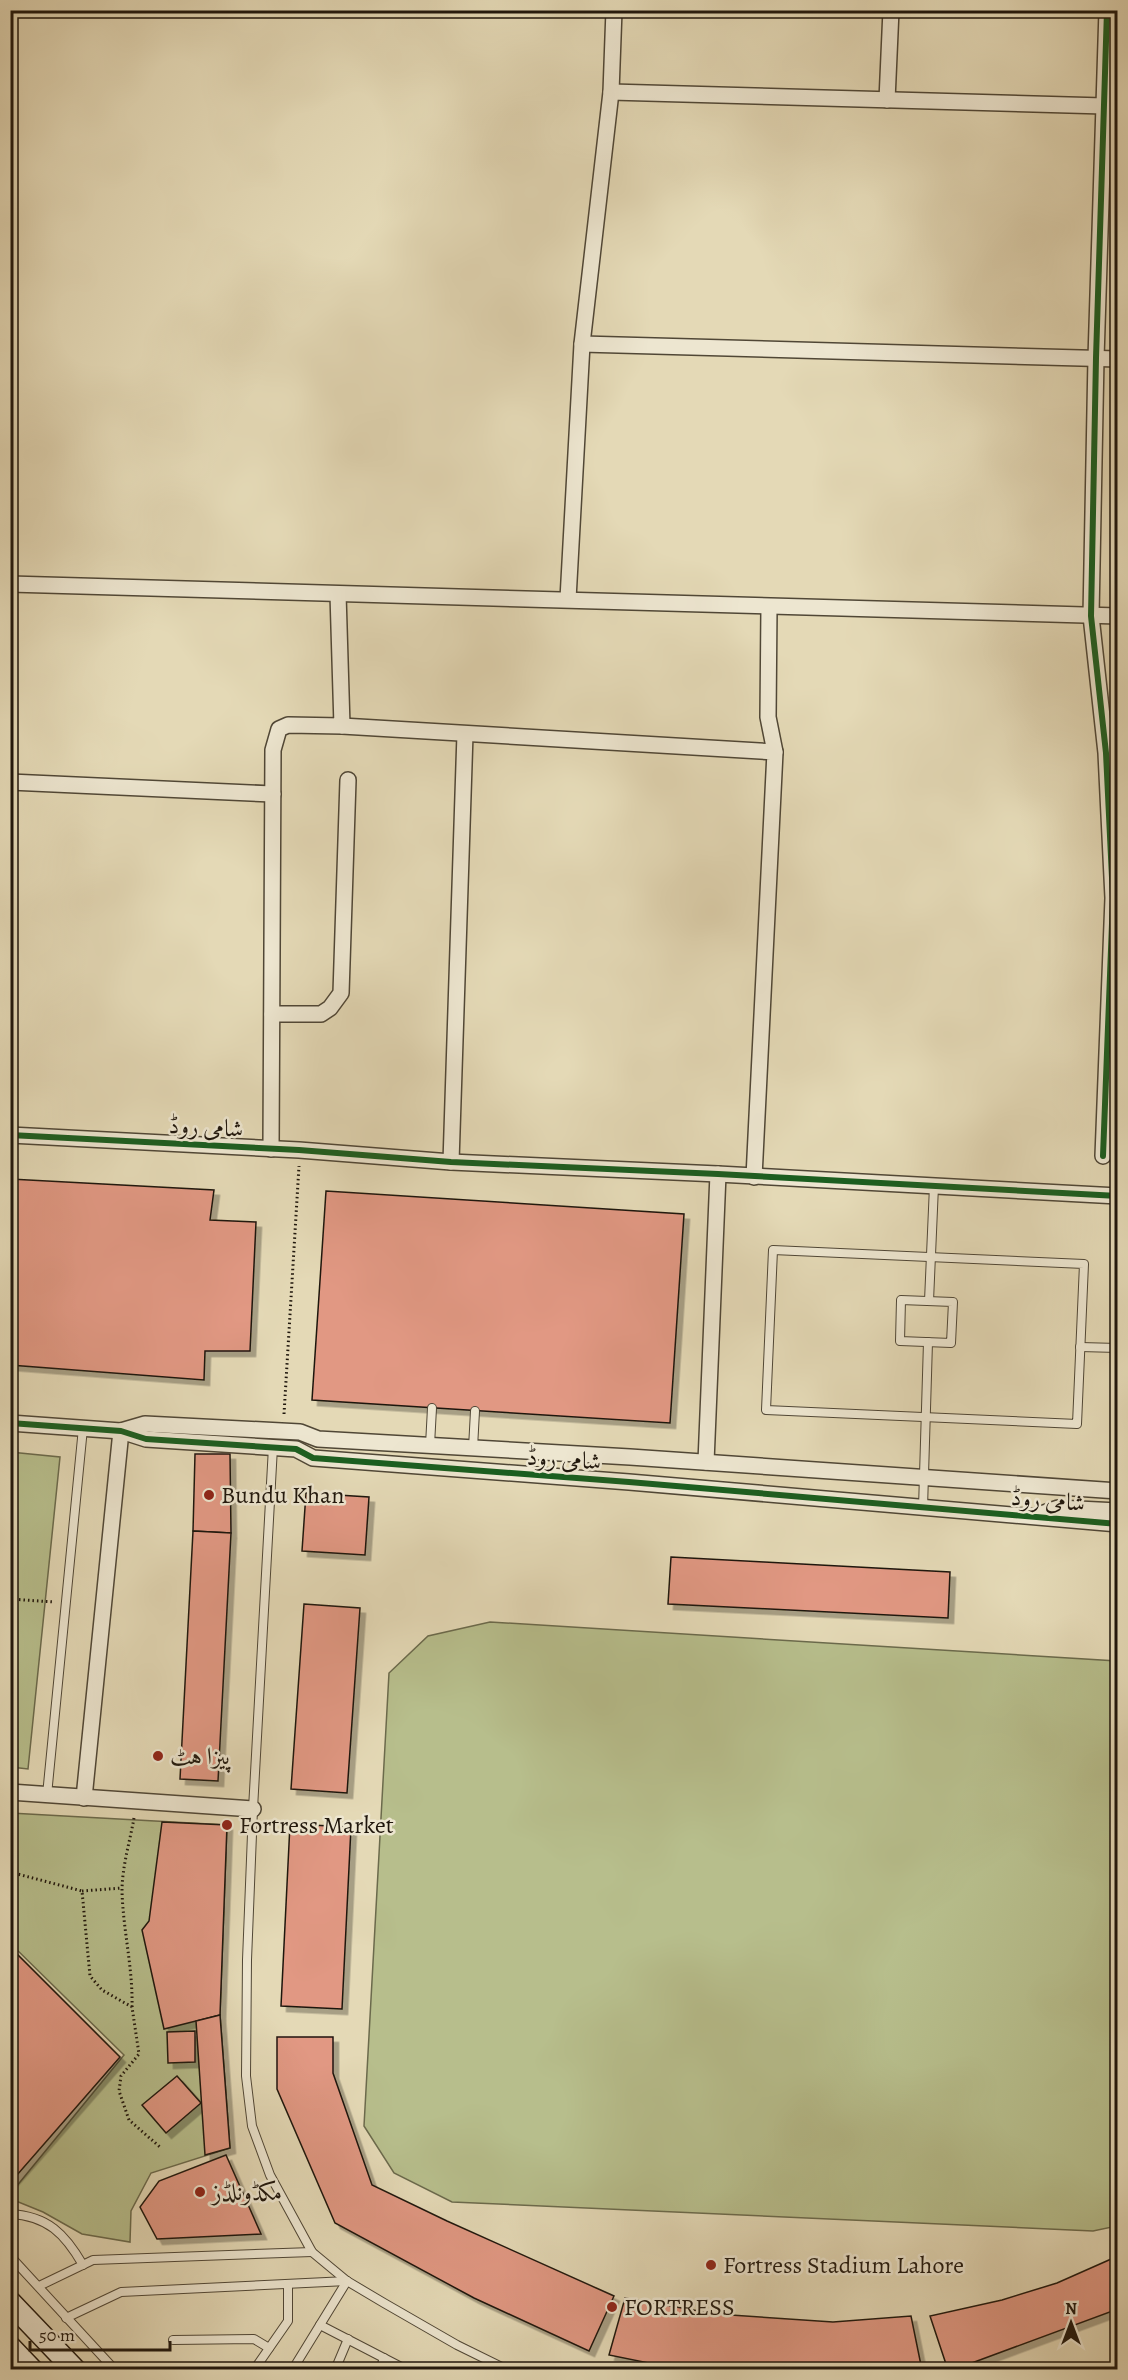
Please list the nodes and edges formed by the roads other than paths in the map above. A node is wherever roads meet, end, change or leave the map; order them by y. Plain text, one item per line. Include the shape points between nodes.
1 (614, 10) edge
2 (891, 10) edge
3 (1107, 10) edge
4 (611, 92) junction
5 (887, 100) junction
6 (1104, 106) junction
7 (582, 344) junction
8 (1096, 358) junction
9 (1118, 359) edge
10 (10, 584) edge
11 (338, 594) junction
12 (568, 600) junction
13 (769, 607) junction
14 (1091, 616) junction
15 (1118, 616) edge
16 (342, 726) junction
17 (465, 734) junction
18 (775, 752) junction
19 (348, 780) dead end
20 (10, 782) edge
21 (273, 794) junction
22 (272, 1014) junction
23 (10, 1135) edge
24 (271, 1149) junction
25 (1103, 1156) dead end
26 (451, 1162) junction
27 (718, 1174) junction
28 (754, 1177) junction
29 (934, 1186) junction
30 (1118, 1196) edge
31 (931, 1257) junction
32 (930, 1301) junction
33 (928, 1342) junction
34 (1080, 1347) junction
35 (1118, 1348) edge
36 (432, 1408) dead end
37 (475, 1411) dead end
38 (926, 1417) junction
39 (10, 1422) edge
40 (83, 1428) junction
41 (121, 1431) junction
42 (430, 1445) junction
43 (273, 1447) junction
44 (473, 1448) junction
45 (630, 1457) junction
46 (706, 1462) junction
47 (923, 1477) junction
48 (629, 1482) junction
49 (1117, 1486) edge
50 (923, 1508) junction
51 (1118, 1511) edge
52 (1033, 1517) junction
53 (1118, 1524) edge
54 (10, 1792) edge
55 (46, 1795) junction
56 (84, 1798) junction
57 (253, 1809) junction
58 (10, 2214) edge
59 (312, 2252) junction
60 (10, 2256) edge
61 (83, 2265) junction
62 (347, 2281) junction
63 (288, 2284) junction
64 (39, 2286) junction
65 (10, 2302) edge
66 (66, 2318) junction
67 (320, 2325) junction
68 (348, 2339) junction
69 (172, 2340) dead end
70 (10, 2347) edge
71 (269, 2348) junction
72 (384, 2358) junction
73 (1118, 2365) edge
74 (32, 2370) edge
75 (75, 2370) edge
76 (115, 2370) edge
77 (254, 2370) edge
78 (296, 2370) edge
79 (335, 2370) edge
80 (380, 2370) edge
81 (407, 2370) edge
82 (508, 2370) edge
83 (1107, 2370) edge

1 - 4 street
2 - 5 street
3 - 6 street
4 - 5 street
4 - 7 street
5 - 6 street
6 - 8 street
7 - 8 street
7 - 12 street
8 - 9 street
8 - 14 street
10 - 11 street
11 - 12 street
11 - 16 street
12 - 13 street
13 - 14 street
13 - 18 street via 768,717
14 - 15 street
14 - 25 street via 1106,753 1113,898
16 - 17 street
16 - 21 street via 288,725 279,729 273,750
17 - 18 street
17 - 26 street
18 - 28 street
19 - 22 street via 341,993 321,1014
20 - 21 street
21 - 22 street
22 - 24 street
23 - 24 street, شامی روڈ
24 - 26 street, شامی روڈ
26 - 27 street, شامی روڈ
27 - 28 street, شامی روڈ
27 - 46 street
28 - 29 street, شامی روڈ
29 - 30 street, شامی روڈ
29 - 31 lane
31 - 32 lane
31 - 34 lane via 1084,1264
31 - 38 lane via 774,1250 766,1410
32 - 33 lane via 953,1302 951,1343
32 - 33 lane via 901,1300 900,1341
33 - 38 lane
34 - 35 lane
34 - 38 lane via 1077,1424
36 - 42 lane
37 - 44 lane
38 - 47 lane
39 - 40 street, شامی روڈ
40 - 41 street, شامی روڈ
40 - 55 lane
41 - 42 street, شامی روڈ via 145,1424 300,1432 318,1439
41 - 43 street, شامی روڈ via 146,1439
41 - 56 street
42 - 44 street, شامی روڈ
43 - 48 street, شامی روڈ via 296,1449 313,1458
43 - 57 lane
44 - 45 street, شامی روڈ
45 - 46 street, شامی روڈ
45 - 48 street, شامی روڈ
46 - 47 street, شامی روڈ
47 - 49 street, شامی روڈ
47 - 50 lane
48 - 50 street, شامی روڈ
50 - 52 street, شامی روڈ
51 - 52 street via 1058,1508
52 - 53 street, شامی روڈ
54 - 55 street
55 - 56 street
56 - 57 street
57 - 59 lane via 246,2076 252,2126 270,2175
58 - 61 lane via 25,2214 46,2222 75,2250
59 - 61 lane via 93,2260
59 - 62 lane
60 - 64 lane
61 - 64 lane
62 - 63 lane
62 - 67 lane
62 - 82 lane
63 - 66 lane via 121,2292
63 - 71 lane via 288,2320
64 - 66 lane
65 - 75 main road
66 - 76 lane
67 - 68 lane
67 - 78 lane
68 - 72 lane
68 - 79 lane
69 - 71 lane via 254,2339
70 - 74 main road
71 - 77 lane
72 - 80 lane
72 - 81 lane
73 - 83 lane

